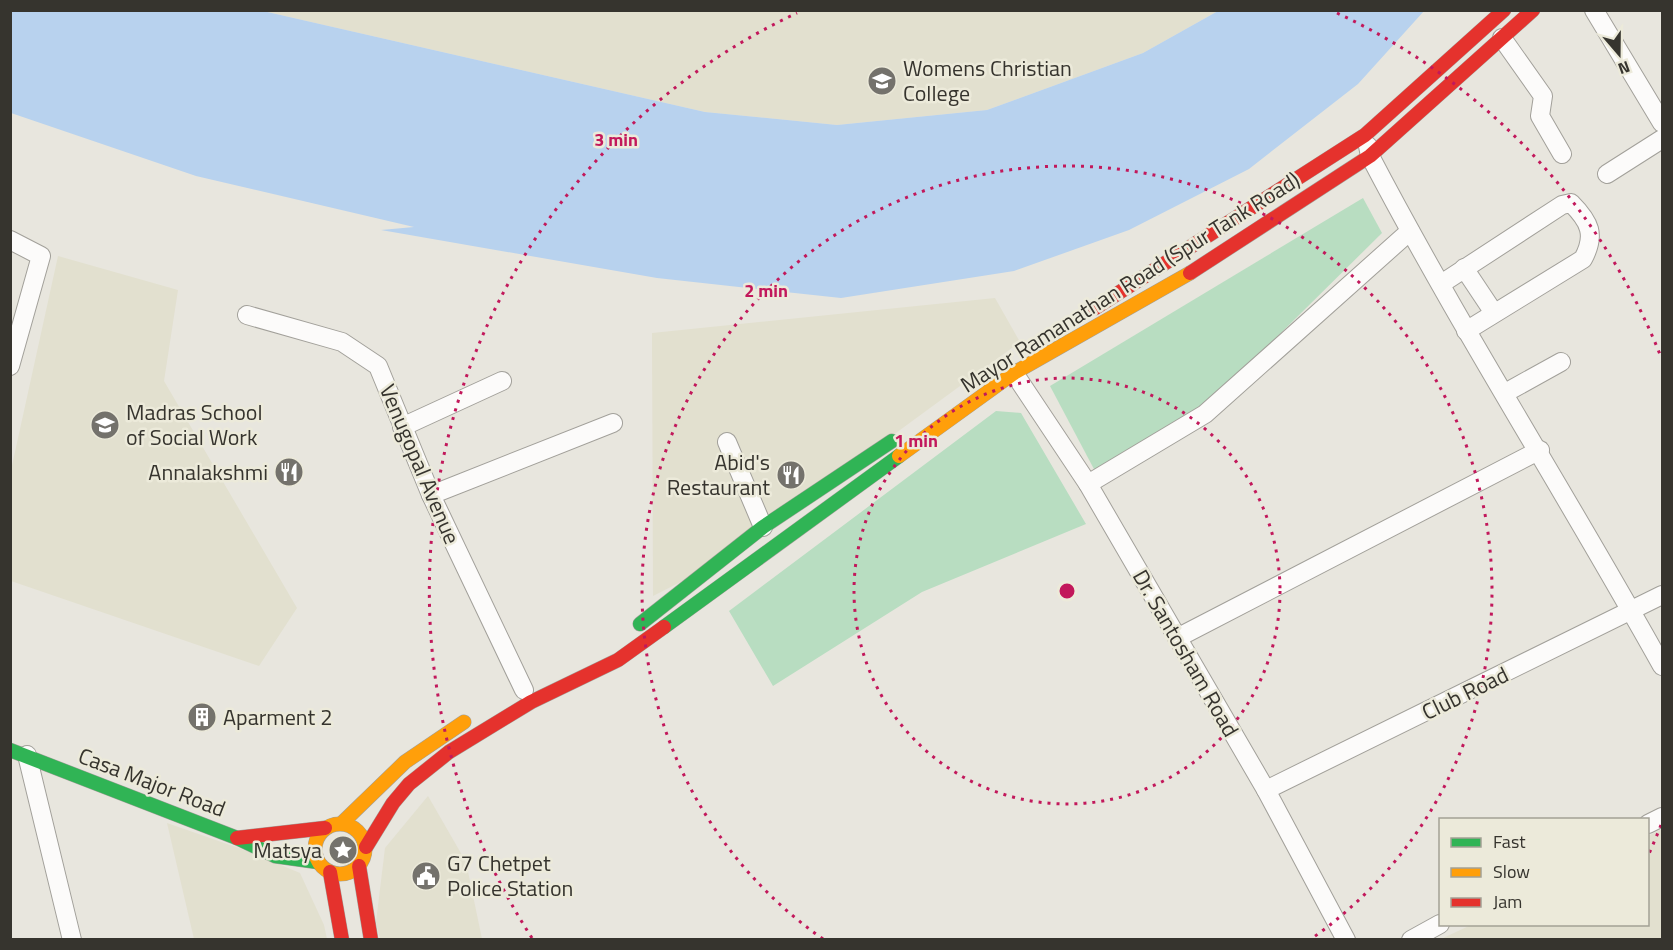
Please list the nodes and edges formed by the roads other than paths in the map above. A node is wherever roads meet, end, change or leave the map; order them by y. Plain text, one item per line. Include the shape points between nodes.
1 (1504, 10) edge
2 (1533, 10) edge
3 (1594, 10) edge
4 (1502, 38) junction
5 (1662, 123) edge
6 (1365, 135) junction
7 (1662, 139) edge
8 (1562, 154) dead end
9 (1370, 156) junction
10 (1607, 174) dead end
11 (1410, 231) junction
12 (10, 240) edge
13 (1464, 268) junction
14 (1441, 284) junction
15 (1087, 314) dead end
16 (1494, 314) junction
17 (247, 315) dead end
18 (1067, 326) dead end
19 (1466, 331) junction
20 (1561, 362) dead end
21 (10, 366) edge
22 (1014, 373) junction
23 (502, 381) dead end
24 (1505, 393) junction
25 (926, 419) dead end
26 (612, 423) dead end
27 (402, 427) junction
28 (906, 432) dead end
29 (727, 442) dead end
30 (1540, 450) junction
31 (1088, 484) junction
32 (431, 495) junction
33 (763, 527) junction
34 (1662, 595) edge
35 (1631, 610) junction
36 (633, 629) dead end
37 (1177, 638) junction
38 (606, 651) dead end
39 (1662, 666) edge
40 (519, 692) joint
41 (480, 712) dead end
42 (19, 753) edge
43 (1266, 790) junction
44 (342, 823) junction
45 (325, 828) junction
46 (237, 838) junction
47 (366, 847) junction
48 (318, 862) junction
49 (359, 866) junction
50 (330, 872) junction
51 (1439, 925) edge
52 (341, 935) edge
53 (72, 939) edge
54 (370, 939) edge
55 (1346, 939) edge
56 (1411, 939) edge

1 - 6 main road, Mayor Ramanathan Road (Spur Tank Road)
2 - 4 main road, Mayor Ramanathan Road (Spur Tank Road)
3 - 5 street
4 - 8 street via 1543,96 1540,117
4 - 9 main road, Mayor Ramanathan Road (Spur Tank Road)
6 - 9 street
6 - 15 main road, Mayor Ramanathan Road (Spur Tank Road)
7 - 10 street
9 - 11 street
9 - 22 main road, Mayor Ramanathan Road (Spur Tank Road) via 1216,258
11 - 14 street
11 - 31 street via 1205,414
12 - 21 street via 41,256
13 - 14 street
13 - 16 street
13 - 16 street via 1551,210 1571,203 1578,210 1592,232 1591,245 1583,259
14 - 19 street
16 - 19 street
17 - 27 street, Venugopal Avenue via 342,342 378,366
18 - 25 main road, Mayor Ramanathan Road (Spur Tank Road)
19 - 24 street
20 - 24 street
22 - 31 street, Dr. Santosham Road
22 - 47 main road, Mayor Ramanathan Road (Spur Tank Road) via 618,660 531,702 449,752 409,784
23 - 27 street
24 - 30 street
26 - 32 street
27 - 32 street, Venugopal Avenue
28 - 33 main road
29 - 33 street
30 - 35 street
30 - 37 street
31 - 37 street, Dr. Santosham Road
32 - 40 street, Venugopal Avenue
33 - 36 main road
34 - 35 street, Club Road
35 - 39 street
35 - 43 street, Club Road
37 - 43 street, Dr. Santosham Road
38 - 40 main road
41 - 44 main road via 421,749
42 - 46 main road, Casa Major Road
42 - 53 street
43 - 55 street, Dr. Santosham Road
44 - 45 main road
44 - 47 main road via 360,832
45 - 46 main road
45 - 48 main road via 316,840
46 - 48 main road, Casa Major Road via 276,856
47 - 49 main road
48 - 50 main road
49 - 50 main road via 345,874
49 - 54 main road
50 - 52 main road
51 - 56 street

